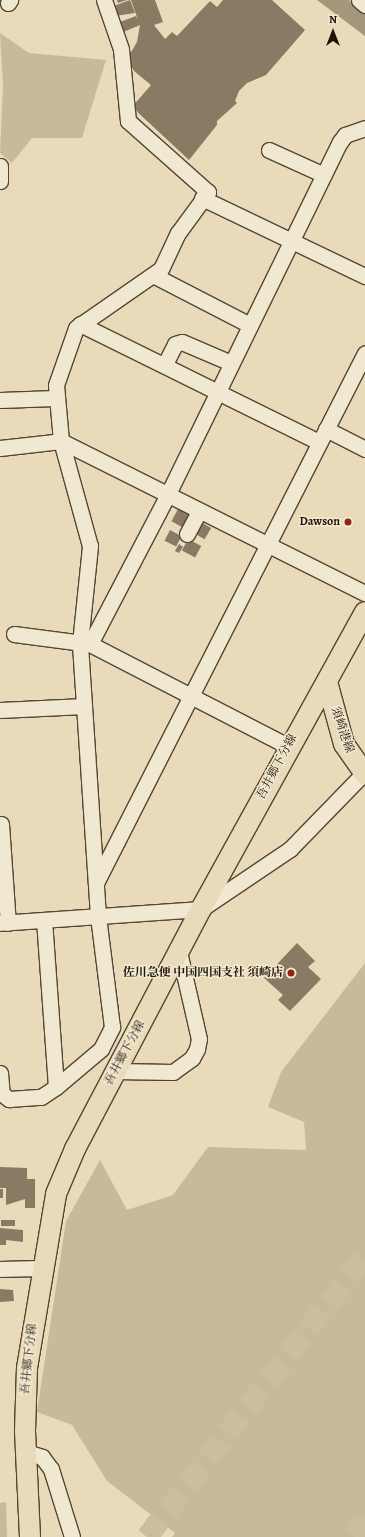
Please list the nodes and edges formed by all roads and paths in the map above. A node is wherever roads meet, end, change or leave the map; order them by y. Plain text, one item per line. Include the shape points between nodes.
1 (104, 0) edge
2 (359, 0) edge
3 (365, 5) edge
4 (365, 128) edge
5 (269, 150) dead end
6 (0, 166) edge
7 (324, 175) junction
8 (0, 181) edge
9 (202, 198) junction
10 (292, 241) junction
11 (153, 275) junction
12 (365, 276) edge
13 (80, 324) junction
14 (250, 326) junction
15 (365, 353) edge
16 (231, 363) junction
17 (165, 364) junction
18 (218, 391) junction
19 (1, 396) edge
20 (55, 398) junction
21 (323, 435) junction
22 (61, 441) junction
23 (0, 448) edge
24 (365, 449) edge
25 (168, 494) junction
26 (199, 511) junction
27 (187, 534) dead end
28 (268, 546) junction
29 (365, 593) edge
30 (364, 614) edge
31 (14, 634) dead end
32 (85, 643) junction
33 (327, 682) junction
34 (190, 696) junction
35 (84, 706) junction
36 (0, 710) edge
37 (288, 746) junction
38 (365, 773) edge
39 (1, 824) dead end
40 (96, 884) junction
41 (201, 909) junction
42 (98, 916) junction
43 (44, 920) junction
44 (4, 923) edge
45 (179, 952) junction
46 (115, 1071) junction
47 (0, 1073) edge
48 (56, 1087) junction
49 (42, 1268) junction
50 (0, 1269) edge
51 (26, 1452) junction
52 (30, 1537) edge
53 (72, 1537) edge

1 - 9 street via 121,49 127,118 208,192
2 - 3 street
4 - 7 street via 345,135
5 - 7 street
6 - 8 street
7 - 10 street
9 - 10 street
9 - 11 street via 178,233 167,260
10 - 12 street
10 - 14 street
11 - 13 street
11 - 14 street
13 - 17 street
13 - 20 street via 63,363
14 - 16 street
15 - 21 street
16 - 17 street via 182,342 176,344
16 - 18 street
17 - 18 street
18 - 21 street
18 - 25 street
19 - 20 street
20 - 22 street
21 - 24 street
21 - 28 street
22 - 23 street
22 - 25 street
22 - 32 street via 90,546
25 - 26 street
25 - 32 street
26 - 27 street
26 - 28 street
28 - 29 street
28 - 34 street
30 - 33 main road, 吾井郷下分線
31 - 32 street
32 - 34 street
32 - 35 street
33 - 37 main road, 吾井郷下分線
33 - 38 main road, 須崎港線 via 344,744
34 - 37 street
34 - 40 street
35 - 36 street
35 - 40 street
37 - 41 main road, 吾井郷下分線
38 - 41 street via 290,849
39 - 44 street
40 - 42 street
41 - 42 street
41 - 45 main road, 吾井郷下分線
42 - 43 street
42 - 48 street via 112,1027 110,1037 90,1061
43 - 44 street
43 - 48 street
45 - 46 main road, 吾井郷下分線
45 - 46 street via 199,1039 198,1049 192,1058 173,1072
46 - 49 main road, 吾井郷下分線 via 56,1194
47 - 48 street via 2,1094 9,1099 42,1096
49 - 50 street
49 - 51 main road, 吾井郷下分線 via 27,1368
51 - 52 main road, 吾井郷下分線
51 - 53 street via 42,1457 51,1469

